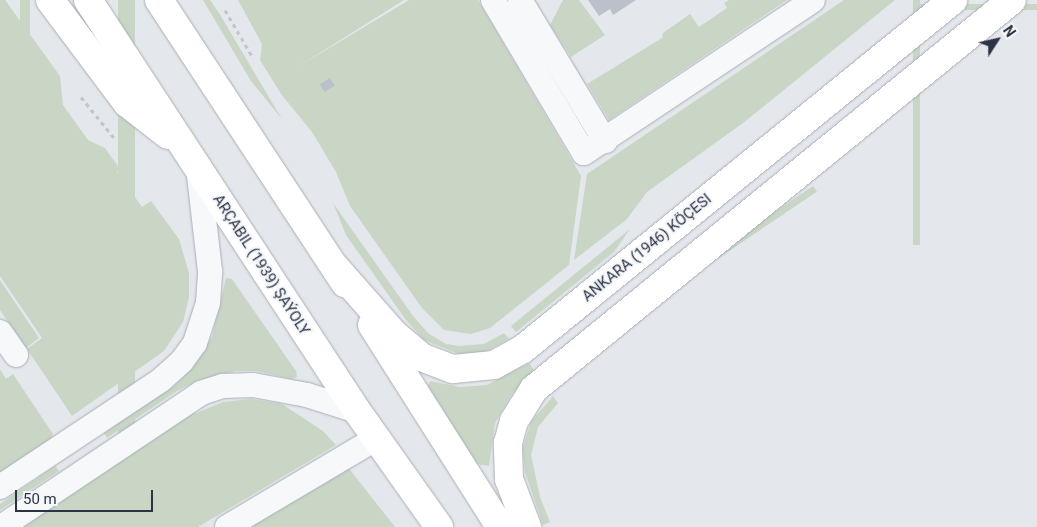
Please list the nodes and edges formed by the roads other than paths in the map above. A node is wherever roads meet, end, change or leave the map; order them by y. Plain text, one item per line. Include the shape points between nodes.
1 (50, 0) edge
2 (88, 0) edge
3 (159, 0) edge
4 (174, 0) edge
5 (493, 0) edge
6 (520, 0) edge
7 (813, 0) edge
8 (953, 0) edge
9 (1012, 0) edge
10 (184, 40) junction
11 (605, 140) junction
12 (192, 158) junction
13 (335, 268) junction
14 (357, 411) junction
15 (376, 438) junction
16 (0, 487) edge
17 (0, 527) edge
18 (227, 527) edge
19 (438, 527) edge
20 (500, 527) edge
21 (527, 527) edge

1 - 12 main road via 127,103
2 - 12 main road, ARÇABIL (1939) ŞAÝOLY
3 - 10 main road
4 - 10 main road
5 - 11 lane via 584,153
6 - 11 lane
7 - 11 lane
8 - 13 main road, ANKARA (1946) KÖÇESI via 523,348 494,365 453,369 421,357 394,334
9 - 21 main road via 534,389 514,420 508,443 510,479
10 - 13 main road
12 - 14 main road, ARÇABIL (1939) ŞAÝOLY
12 - 16 lane via 210,271 208,303 195,343 182,361 161,380
13 - 20 main road
14 - 15 main road, ARÇABIL (1939) ŞAÝOLY
14 - 17 lane via 267,386 223,386 201,393
15 - 18 lane
15 - 19 main road, ARÇABIL (1939) ŞAÝOLY

